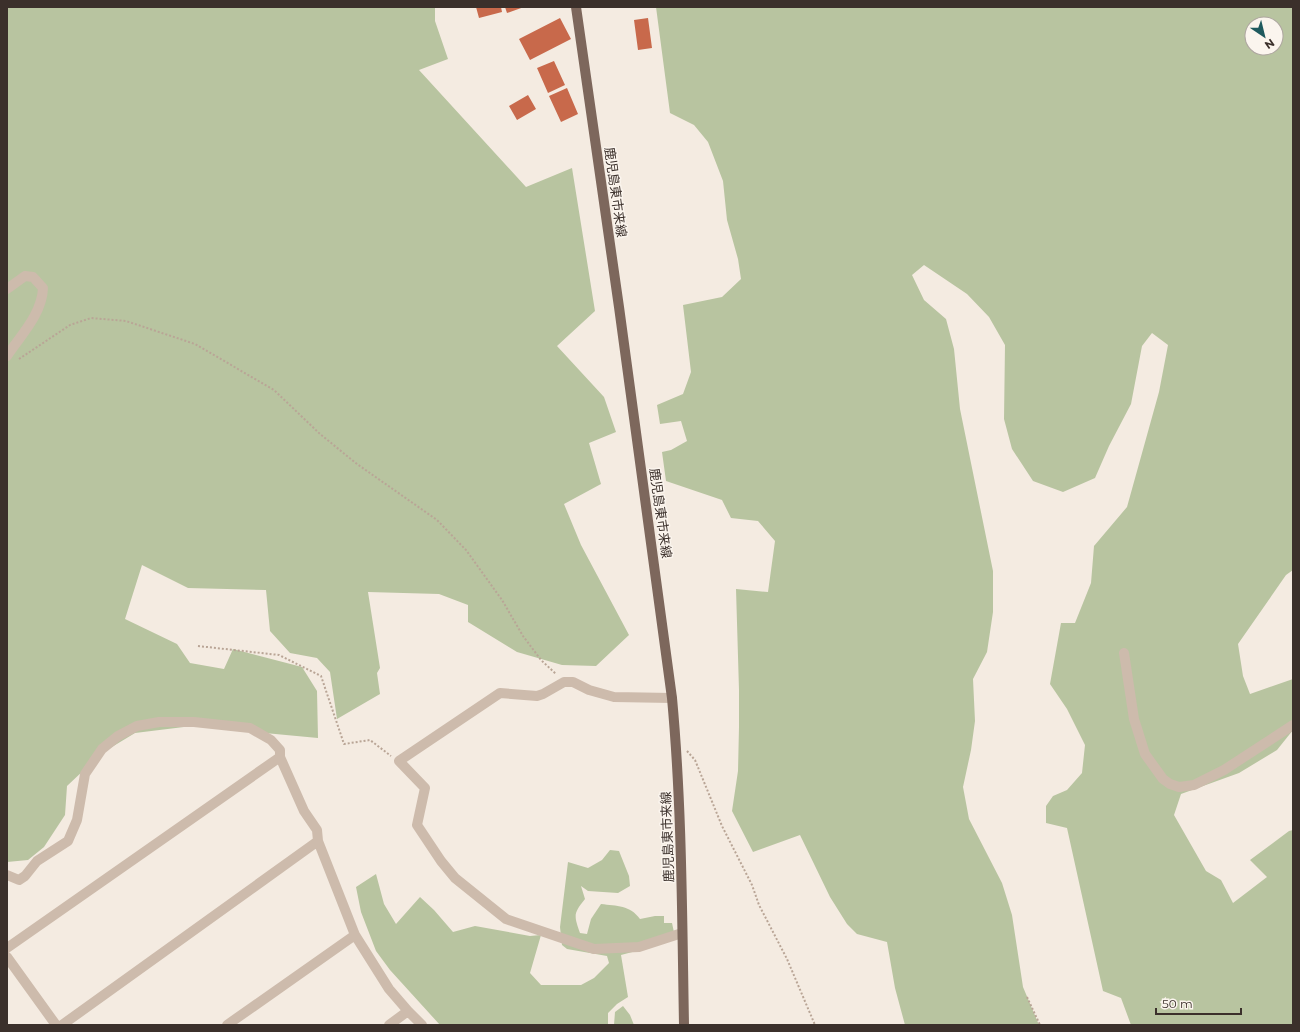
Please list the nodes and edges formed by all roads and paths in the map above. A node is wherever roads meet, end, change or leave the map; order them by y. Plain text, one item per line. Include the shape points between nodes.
1 (576, 7) edge
2 (7, 289) edge
3 (10, 359) edge
4 (198, 646) dead end
5 (1124, 653) dead end
6 (564, 682) junction
7 (672, 698) junction
8 (1293, 725) edge
9 (676, 738) junction
10 (280, 757) junction
11 (399, 761) junction
12 (318, 841) junction
13 (7, 875) edge
14 (682, 933) junction
15 (355, 935) junction
16 (7, 948) edge
17 (7, 957) edge
18 (1028, 997) dead end
19 (408, 1011) junction
20 (56, 1025) edge
21 (62, 1025) edge
22 (227, 1025) edge
23 (389, 1025) edge
24 (422, 1025) edge
25 (684, 1025) edge
26 (815, 1025) edge
27 (1040, 1025) edge

1 - 7 main road, 鹿児島東市来線
2 - 3 street via 25,276 33,277 44,288 38,311
3 - 6 path via 70,325 91,318 126,322 202,348 274,390 320,434 357,464 437,520 466,550 502,600 522,636 541,660
4 - 11 path via 279,655 321,676 344,744 370,740
5 - 8 street via 1134,719 1145,754 1163,779 1170,784 1179,787 1194,785 1224,770
6 - 7 street via 573,682 589,690 614,697
6 - 11 street via 537,696 500,693
7 - 9 main road, 鹿児島東市来線
9 - 14 main road, 鹿児島東市来線
9 - 26 path via 695,760 722,826 787,959
10 - 12 street via 304,811 316,830
10 - 13 street via 280,750 271,740 250,728 194,722 159,722 137,726 118,736 102,749 85,774 77,820 68,841 37,861 19,880
10 - 16 street
11 - 14 street via 425,788 417,825 441,861 455,878 506,919 594,949 639,947
12 - 15 street
12 - 21 street
14 - 25 main road, 鹿児島東市来線
15 - 19 street via 389,989
15 - 22 street
17 - 20 street
18 - 27 path
19 - 23 street
19 - 24 street

